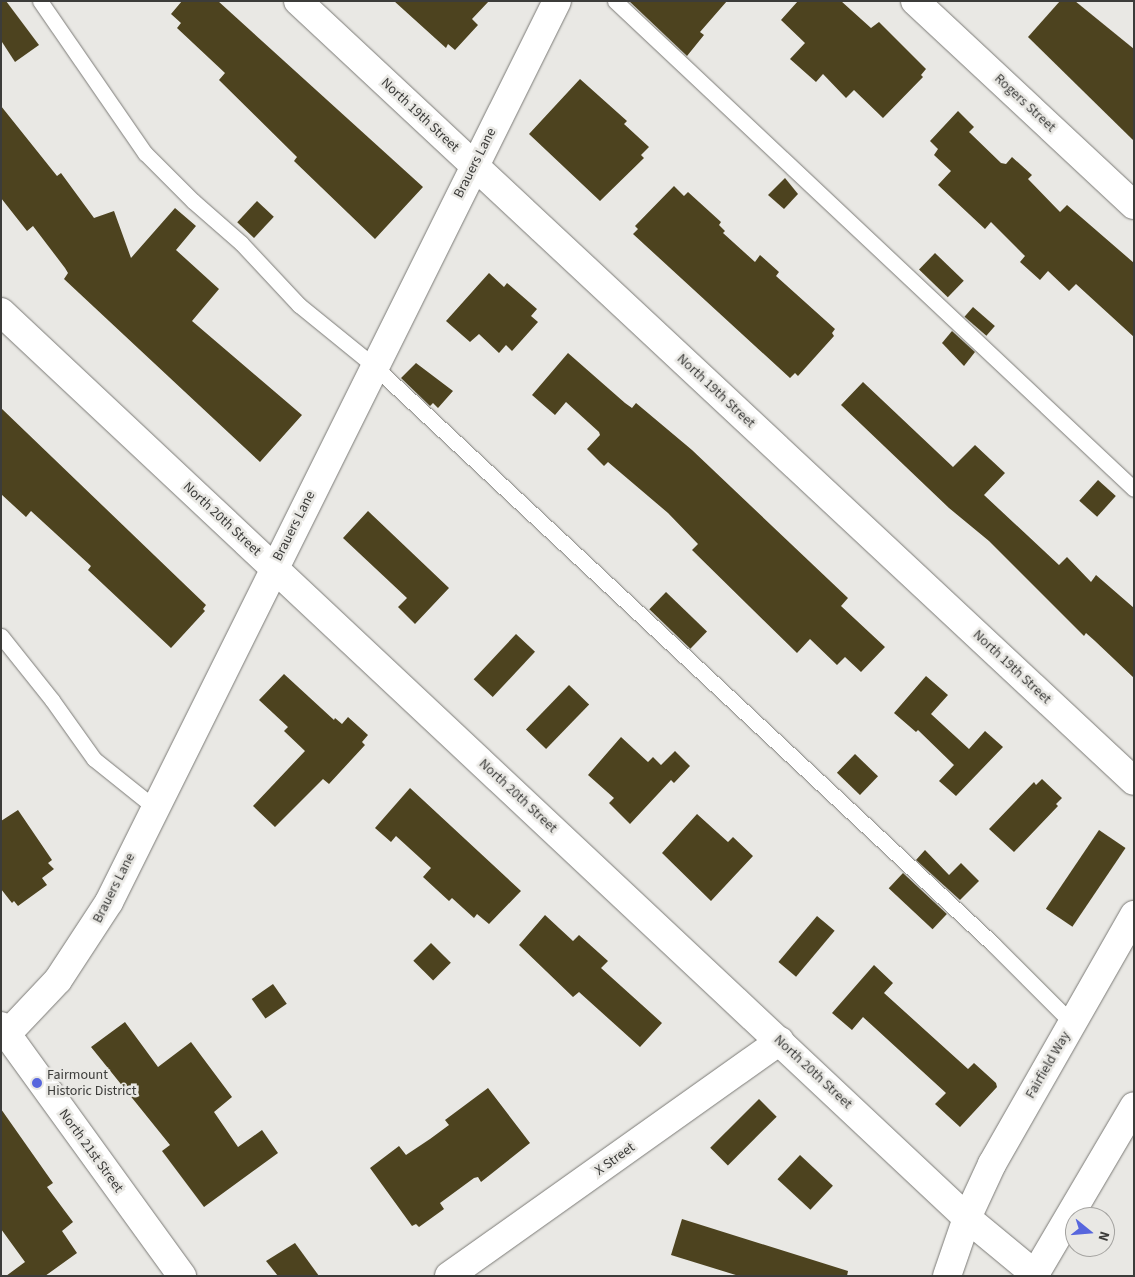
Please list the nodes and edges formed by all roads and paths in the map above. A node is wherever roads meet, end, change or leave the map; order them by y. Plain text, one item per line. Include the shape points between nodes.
1 (40, 1) edge
2 (557, 1) edge
3 (615, 1) edge
4 (915, 1) edge
5 (312, 6) edge
6 (474, 164) junction
7 (1134, 205) edge
8 (1, 312) edge
9 (374, 366) junction
10 (1134, 489) edge
11 (273, 567) junction
12 (1, 636) edge
13 (1134, 781) edge
14 (154, 807) junction
15 (1134, 915) edge
16 (1072, 1024) junction
17 (4, 1030) edge
18 (780, 1041) junction
19 (1134, 1106) edge
20 (967, 1218) junction
21 (1036, 1275) edge
22 (182, 1276) edge
23 (449, 1276) edge
24 (947, 1276) edge

1 - 9 lane via 145,153 241,243 299,305
2 - 6 street, Brauers Lane
3 - 10 lane
4 - 7 street, Rogers Street
5 - 6 street, North 19th Street
6 - 9 street, Brauers Lane
6 - 13 street, North 19th Street
8 - 11 street, North 20th Street
9 - 11 street, Brauers Lane
9 - 16 lane via 994,945
11 - 14 street, Brauers Lane
11 - 18 street, North 20th Street
12 - 14 lane via 94,759
14 - 17 street, Brauers Lane via 109,902 87,938 58,980
15 - 16 street, Fairfield Way
16 - 20 street, Fairfield Way via 992,1164
17 - 22 street, North 21st Street
18 - 20 street, North 20th Street
18 - 23 street, X Street
19 - 21 street
20 - 21 street, North 20th Street
20 - 24 street, Fairfield Way

